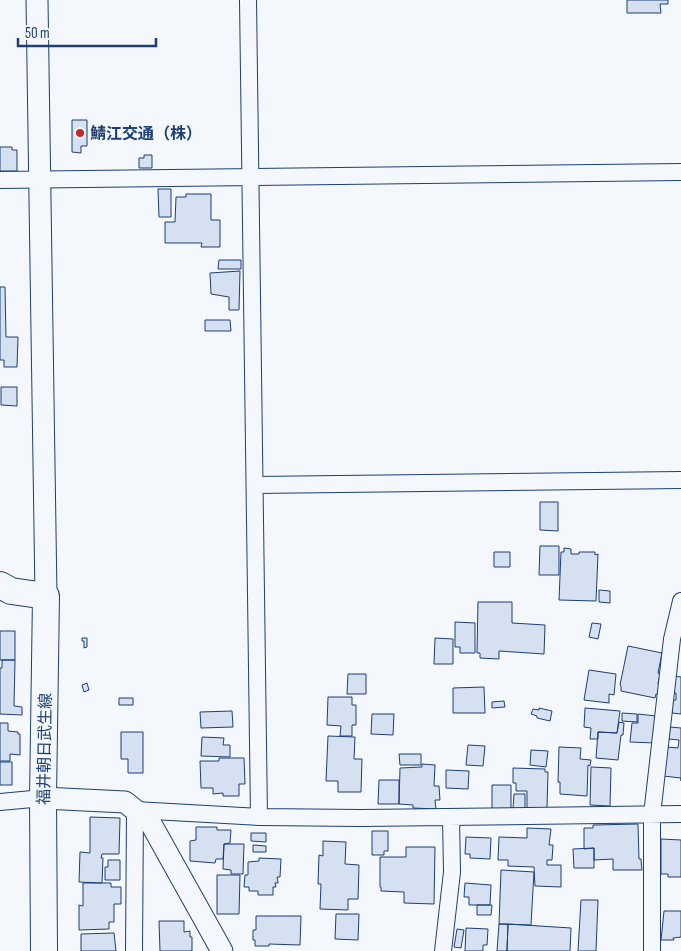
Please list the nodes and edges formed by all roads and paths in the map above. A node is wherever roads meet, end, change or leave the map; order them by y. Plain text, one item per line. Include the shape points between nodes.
1 (37, 0) edge
2 (248, 0) edge
3 (681, 172) edge
4 (250, 177) junction
5 (0, 180) edge
6 (41, 180) junction
7 (681, 480) edge
8 (255, 486) junction
9 (0, 585) edge
10 (46, 596) junction
11 (681, 601) edge
12 (43, 798) junction
13 (0, 802) edge
14 (136, 810) junction
15 (681, 814) edge
16 (652, 815) junction
17 (259, 817) junction
18 (451, 817) junction
19 (44, 951) edge
20 (134, 951) edge
21 (222, 951) edge
22 (443, 951) edge
23 (652, 951) edge

1 - 6 street
2 - 4 street
3 - 4 street
4 - 6 street
4 - 8 street
5 - 6 street
6 - 10 street
7 - 8 street
8 - 17 street
9 - 10 main road via 11,591
10 - 12 main road, 福井朝日武生線
11 - 16 street via 672,639
12 - 13 street
12 - 14 street via 125,802
12 - 19 main road, 福井朝日武生線
14 - 17 street
14 - 20 street
14 - 21 street via 150,822
15 - 16 street
16 - 18 street
16 - 23 street
17 - 18 street
18 - 22 street via 452,872

